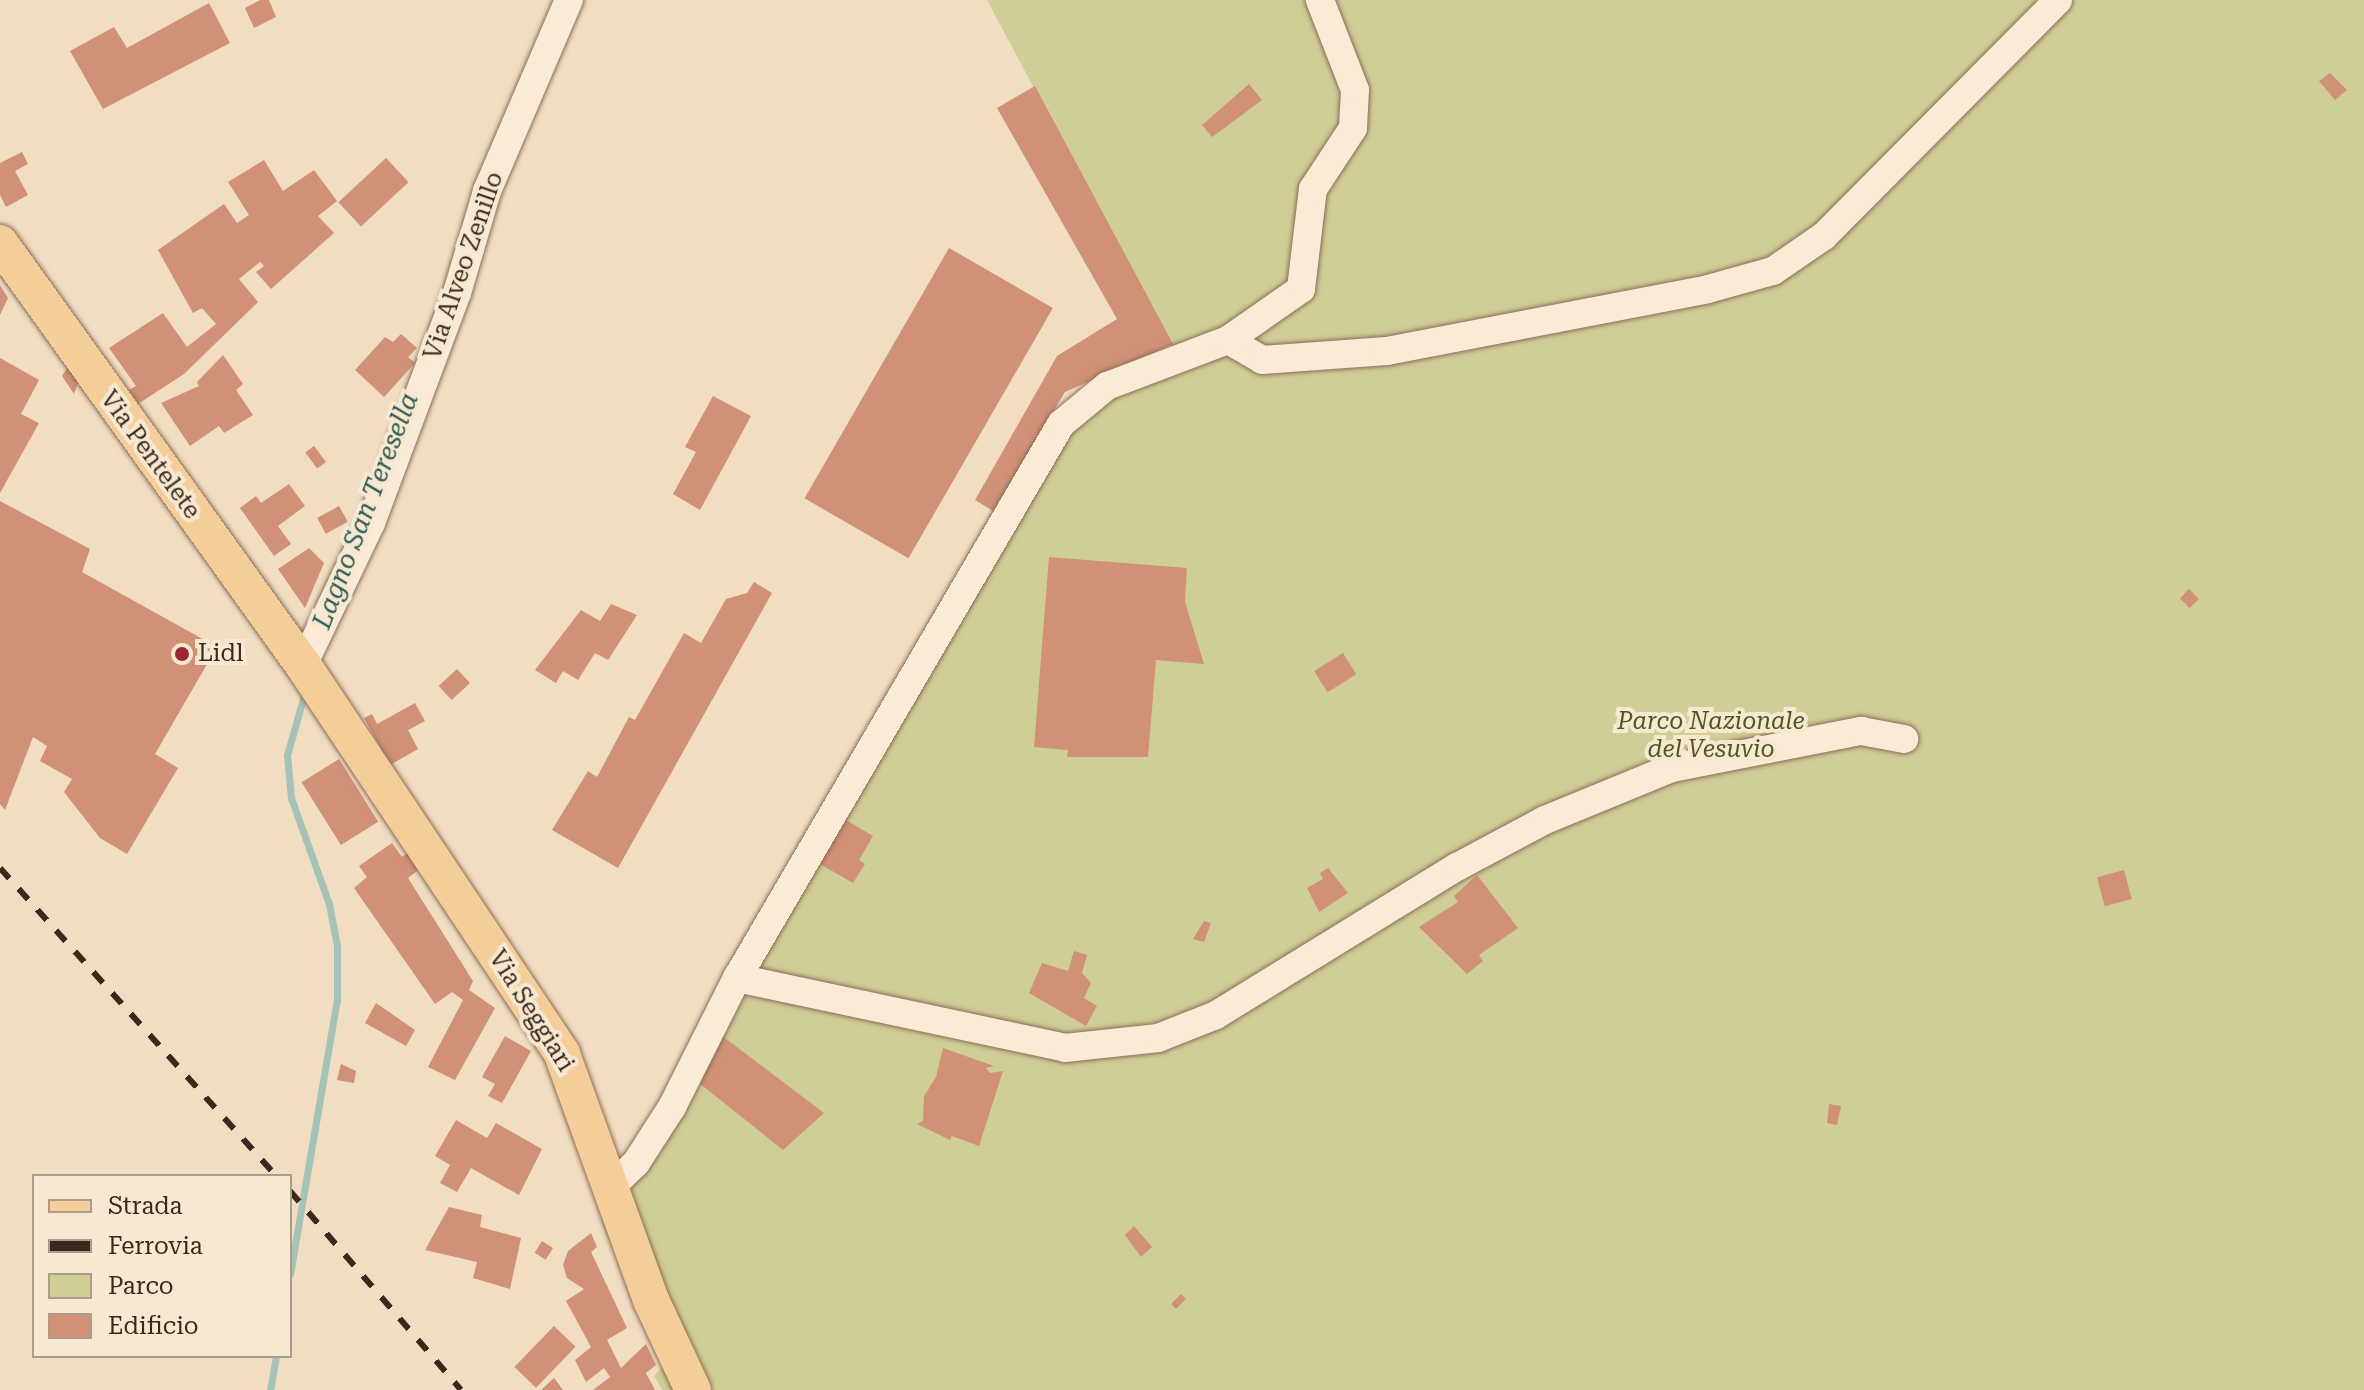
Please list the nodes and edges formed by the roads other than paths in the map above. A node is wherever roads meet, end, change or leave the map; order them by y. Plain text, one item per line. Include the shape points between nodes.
1 (569, 0) edge
2 (1320, 0) edge
3 (2058, 0) edge
4 (0, 243) edge
5 (1228, 340) junction
6 (303, 665) junction
7 (1904, 739) dead end
8 (737, 978) junction
9 (612, 1186) junction
10 (693, 1390) edge

1 - 6 street, Via Alveo Zenillo via 487,191 457,293 371,523
2 - 5 street via 1355,90 1353,128 1313,189 1301,289
3 - 5 street via 1824,236 1773,271 1708,289 1387,351 1262,360
4 - 6 main road, Via Pentelete
5 - 8 street via 1107,386 1061,424
6 - 9 main road, Via Seggiari via 562,1054
7 - 8 street via 1861,731 1657,774 1532,826 1216,1015 1158,1038 1065,1048
8 - 9 street via 672,1107 636,1163
9 - 10 main road, Via Seggiari via 651,1300

